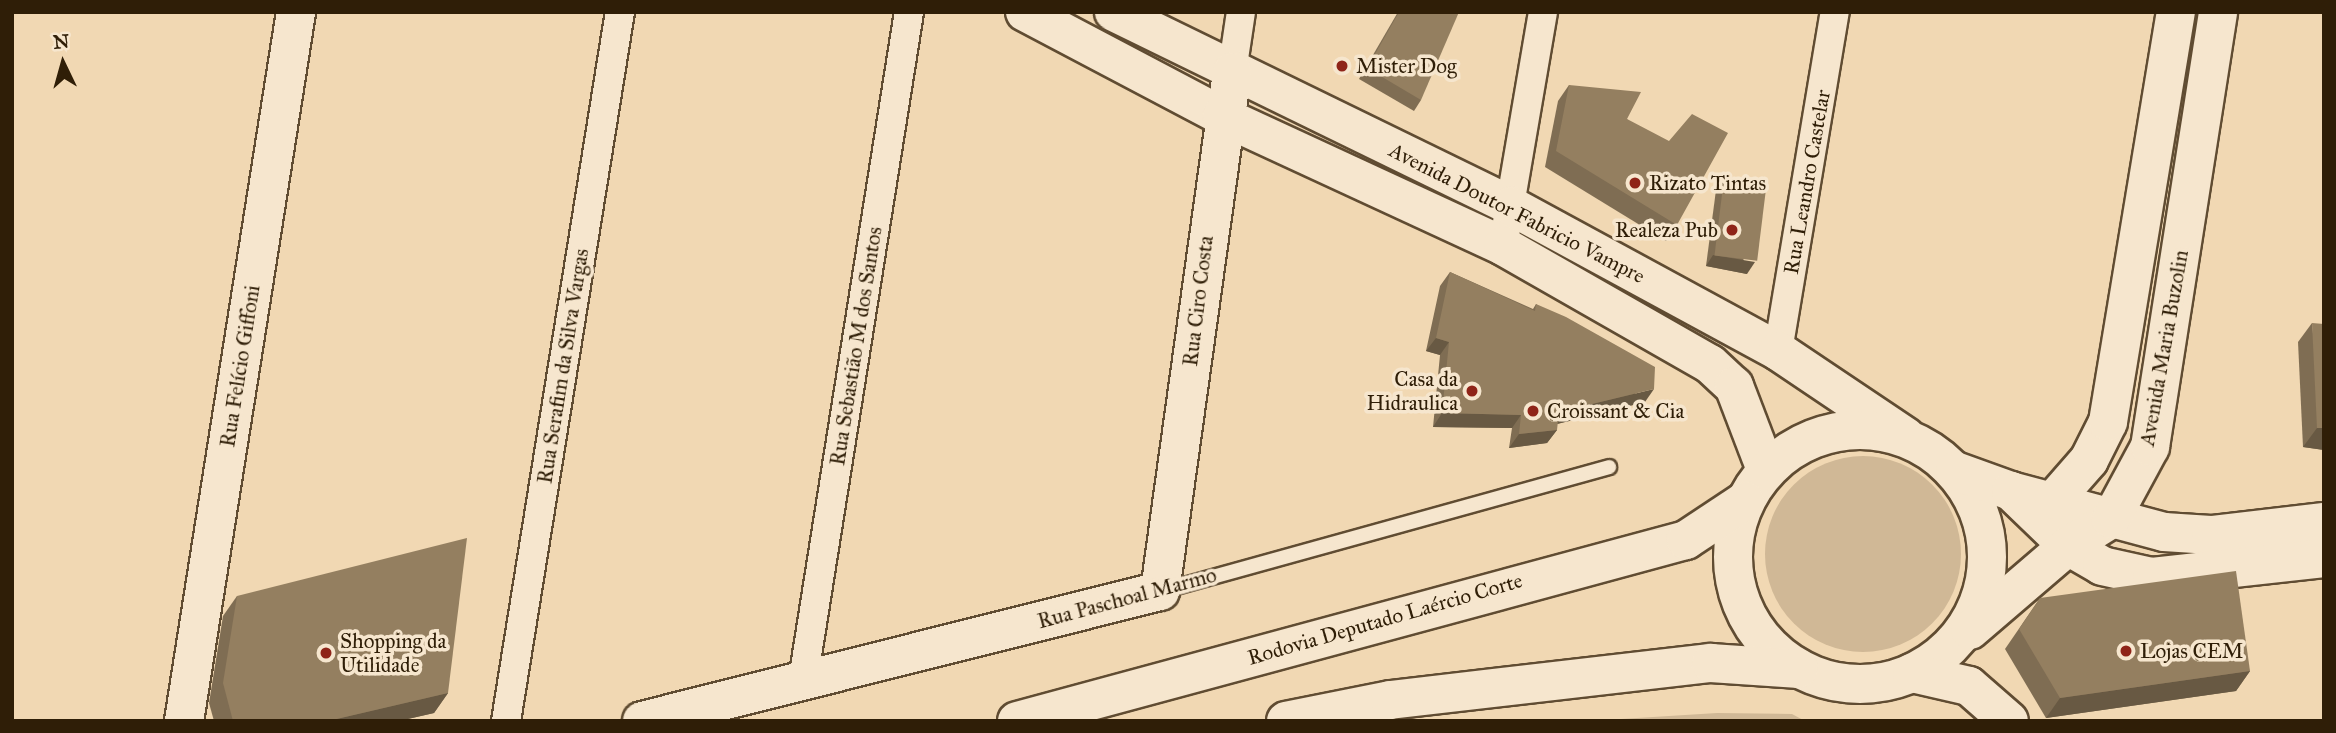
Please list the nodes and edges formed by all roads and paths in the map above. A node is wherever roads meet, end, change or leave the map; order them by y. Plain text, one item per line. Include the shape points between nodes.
1 (296, 12) edge
2 (620, 12) edge
3 (909, 12) edge
4 (1025, 12) edge
5 (1114, 12) edge
6 (1241, 12) edge
7 (1543, 12) edge
8 (1835, 12) edge
9 (2176, 12) edge
10 (2218, 12) edge
11 (1231, 72) junction
12 (1222, 116) junction
13 (1511, 206) junction
14 (1503, 246) junction
15 (1778, 351) junction
16 (1906, 437) junction
17 (1609, 467) dead end
18 (1766, 470) junction
19 (1955, 471) junction
20 (2011, 491) junction
21 (2054, 500) junction
22 (1745, 501) junction
23 (2111, 519) junction
24 (2324, 522) edge
25 (2068, 546) junction
26 (2324, 558) edge
27 (1160, 591) junction
28 (1955, 643) junction
29 (1800, 669) junction
30 (1912, 673) junction
31 (803, 680) junction
32 (184, 721) edge
33 (506, 721) edge
34 (642, 721) edge
35 (1017, 721) edge
36 (1286, 721) edge
37 (2009, 721) edge

1 - 32 main road, Rua Felício Giffoni
2 - 33 street, Rua Serafim da Silva Vargas
3 - 31 street, Rua Sebastião M dos Santos
4 - 12 main road, Avenida Doutor Fabricio Vampre
5 - 11 main road, Avenida Doutor Fabricio Vampre
6 - 11 street, Rua Ciro Costa
7 - 13 street
8 - 15 street, Rua Leandro Castelar
9 - 21 main road, Avenida Maria Buzolin via 2108,422 2089,460
10 - 23 main road, Avenida Maria Buzolin via 2150,447
11 - 12 main road, Rua Ciro Costa
11 - 13 main road, Avenida Doutor Fabricio Vampre
12 - 14 main road, Avenida Doutor Fabricio Vampre
12 - 27 main road, Rua Ciro Costa
13 - 14 street
13 - 15 main road, Avenida Doutor Fabricio Vampre
14 - 18 main road, Avenida Doutor Fabricio Vampre via 1710,364 1734,386
15 - 16 main road, Avenida Doutor Fabricio Vampre
16 - 18 main road via 1868,429 1831,433 1796,446
16 - 19 main road
17 - 27 lane, Rua Paschoal Marmo
18 - 22 main road
19 - 20 main road
19 - 28 main road via 1976,502 1987,575 1976,611
20 - 21 main road
20 - 25 main road
21 - 23 main road
22 - 29 main road via 1734,539 1734,577 1746,614 1768,646
22 - 35 main road, Rodovia Deputado Laércio Corte via 1686,540
23 - 24 main road via 2164,532 2211,535
23 - 25 main road, Avenida Maria Buzolin
25 - 26 main road via 2102,566 2151,577
25 - 28 main road, Avenida Maria Buzolin
27 - 31 main road, Rua Paschoal Marmo
28 - 30 main road, Avenida Maria Buzolin
29 - 30 main road via 1836,681 1874,683
29 - 36 main road via 1711,663 1390,701
30 - 37 main road via 1969,686
31 - 34 main road, Rua Paschoal Marmo

